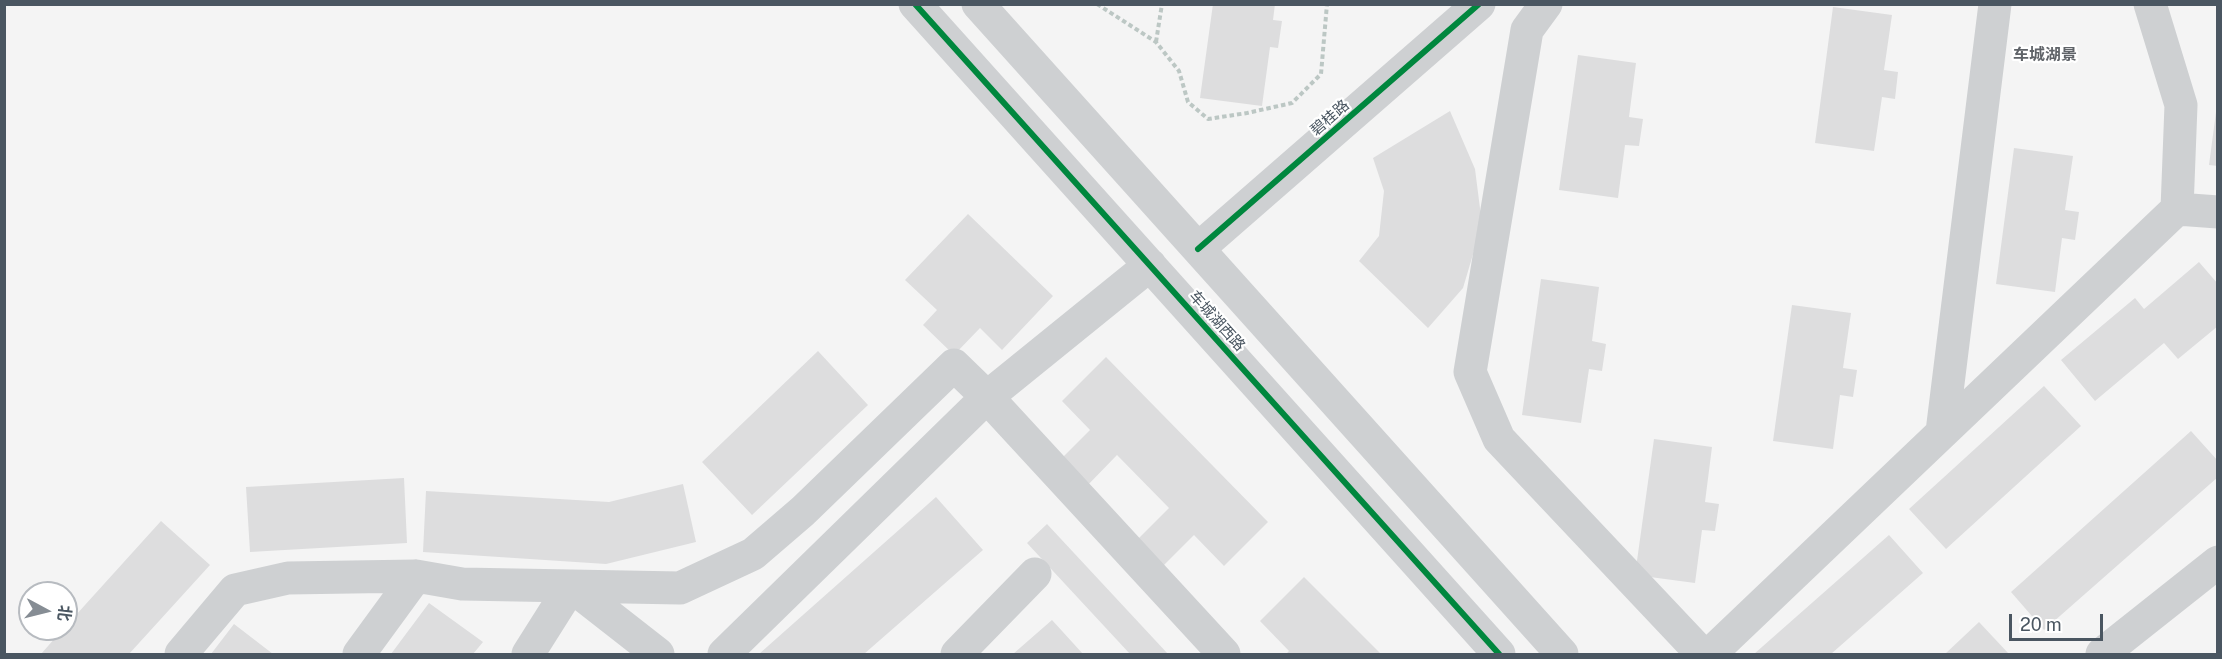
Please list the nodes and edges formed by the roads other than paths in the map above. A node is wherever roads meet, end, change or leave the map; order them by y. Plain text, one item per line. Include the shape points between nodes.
1 (915, 4) edge
2 (978, 4) edge
3 (1479, 4) edge
4 (1546, 4) edge
5 (1995, 4) edge
6 (2150, 4) edge
7 (2176, 209) junction
8 (2217, 212) edge
9 (1198, 249) junction
10 (1150, 265) junction
11 (987, 397) junction
12 (1942, 432) junction
13 (2217, 562) edge
14 (1035, 574) dead end
15 (416, 576) junction
16 (571, 586) junction
17 (181, 654) edge
18 (359, 654) edge
19 (528, 654) edge
20 (657, 654) edge
21 (724, 654) edge
22 (957, 654) edge
23 (1224, 654) edge
24 (1499, 654) edge
25 (1562, 654) edge
26 (1702, 654) edge
27 (1710, 654) edge
28 (2102, 654) edge

1 - 10 street, 车城湖西路
2 - 9 street
3 - 9 street, 碧桂路
4 - 26 street via 1527,30 1470,372 1499,439
5 - 12 street
6 - 7 street via 2181,105
7 - 8 street
7 - 12 street
9 - 25 street
10 - 11 street
10 - 24 street, 车城湖西路
11 - 16 street via 954,365 753,554 680,588
11 - 21 street
11 - 23 street
12 - 27 street
13 - 28 street
14 - 22 street
15 - 16 street via 462,584
15 - 17 street via 288,578 235,590
15 - 18 street
16 - 19 street
16 - 20 street

